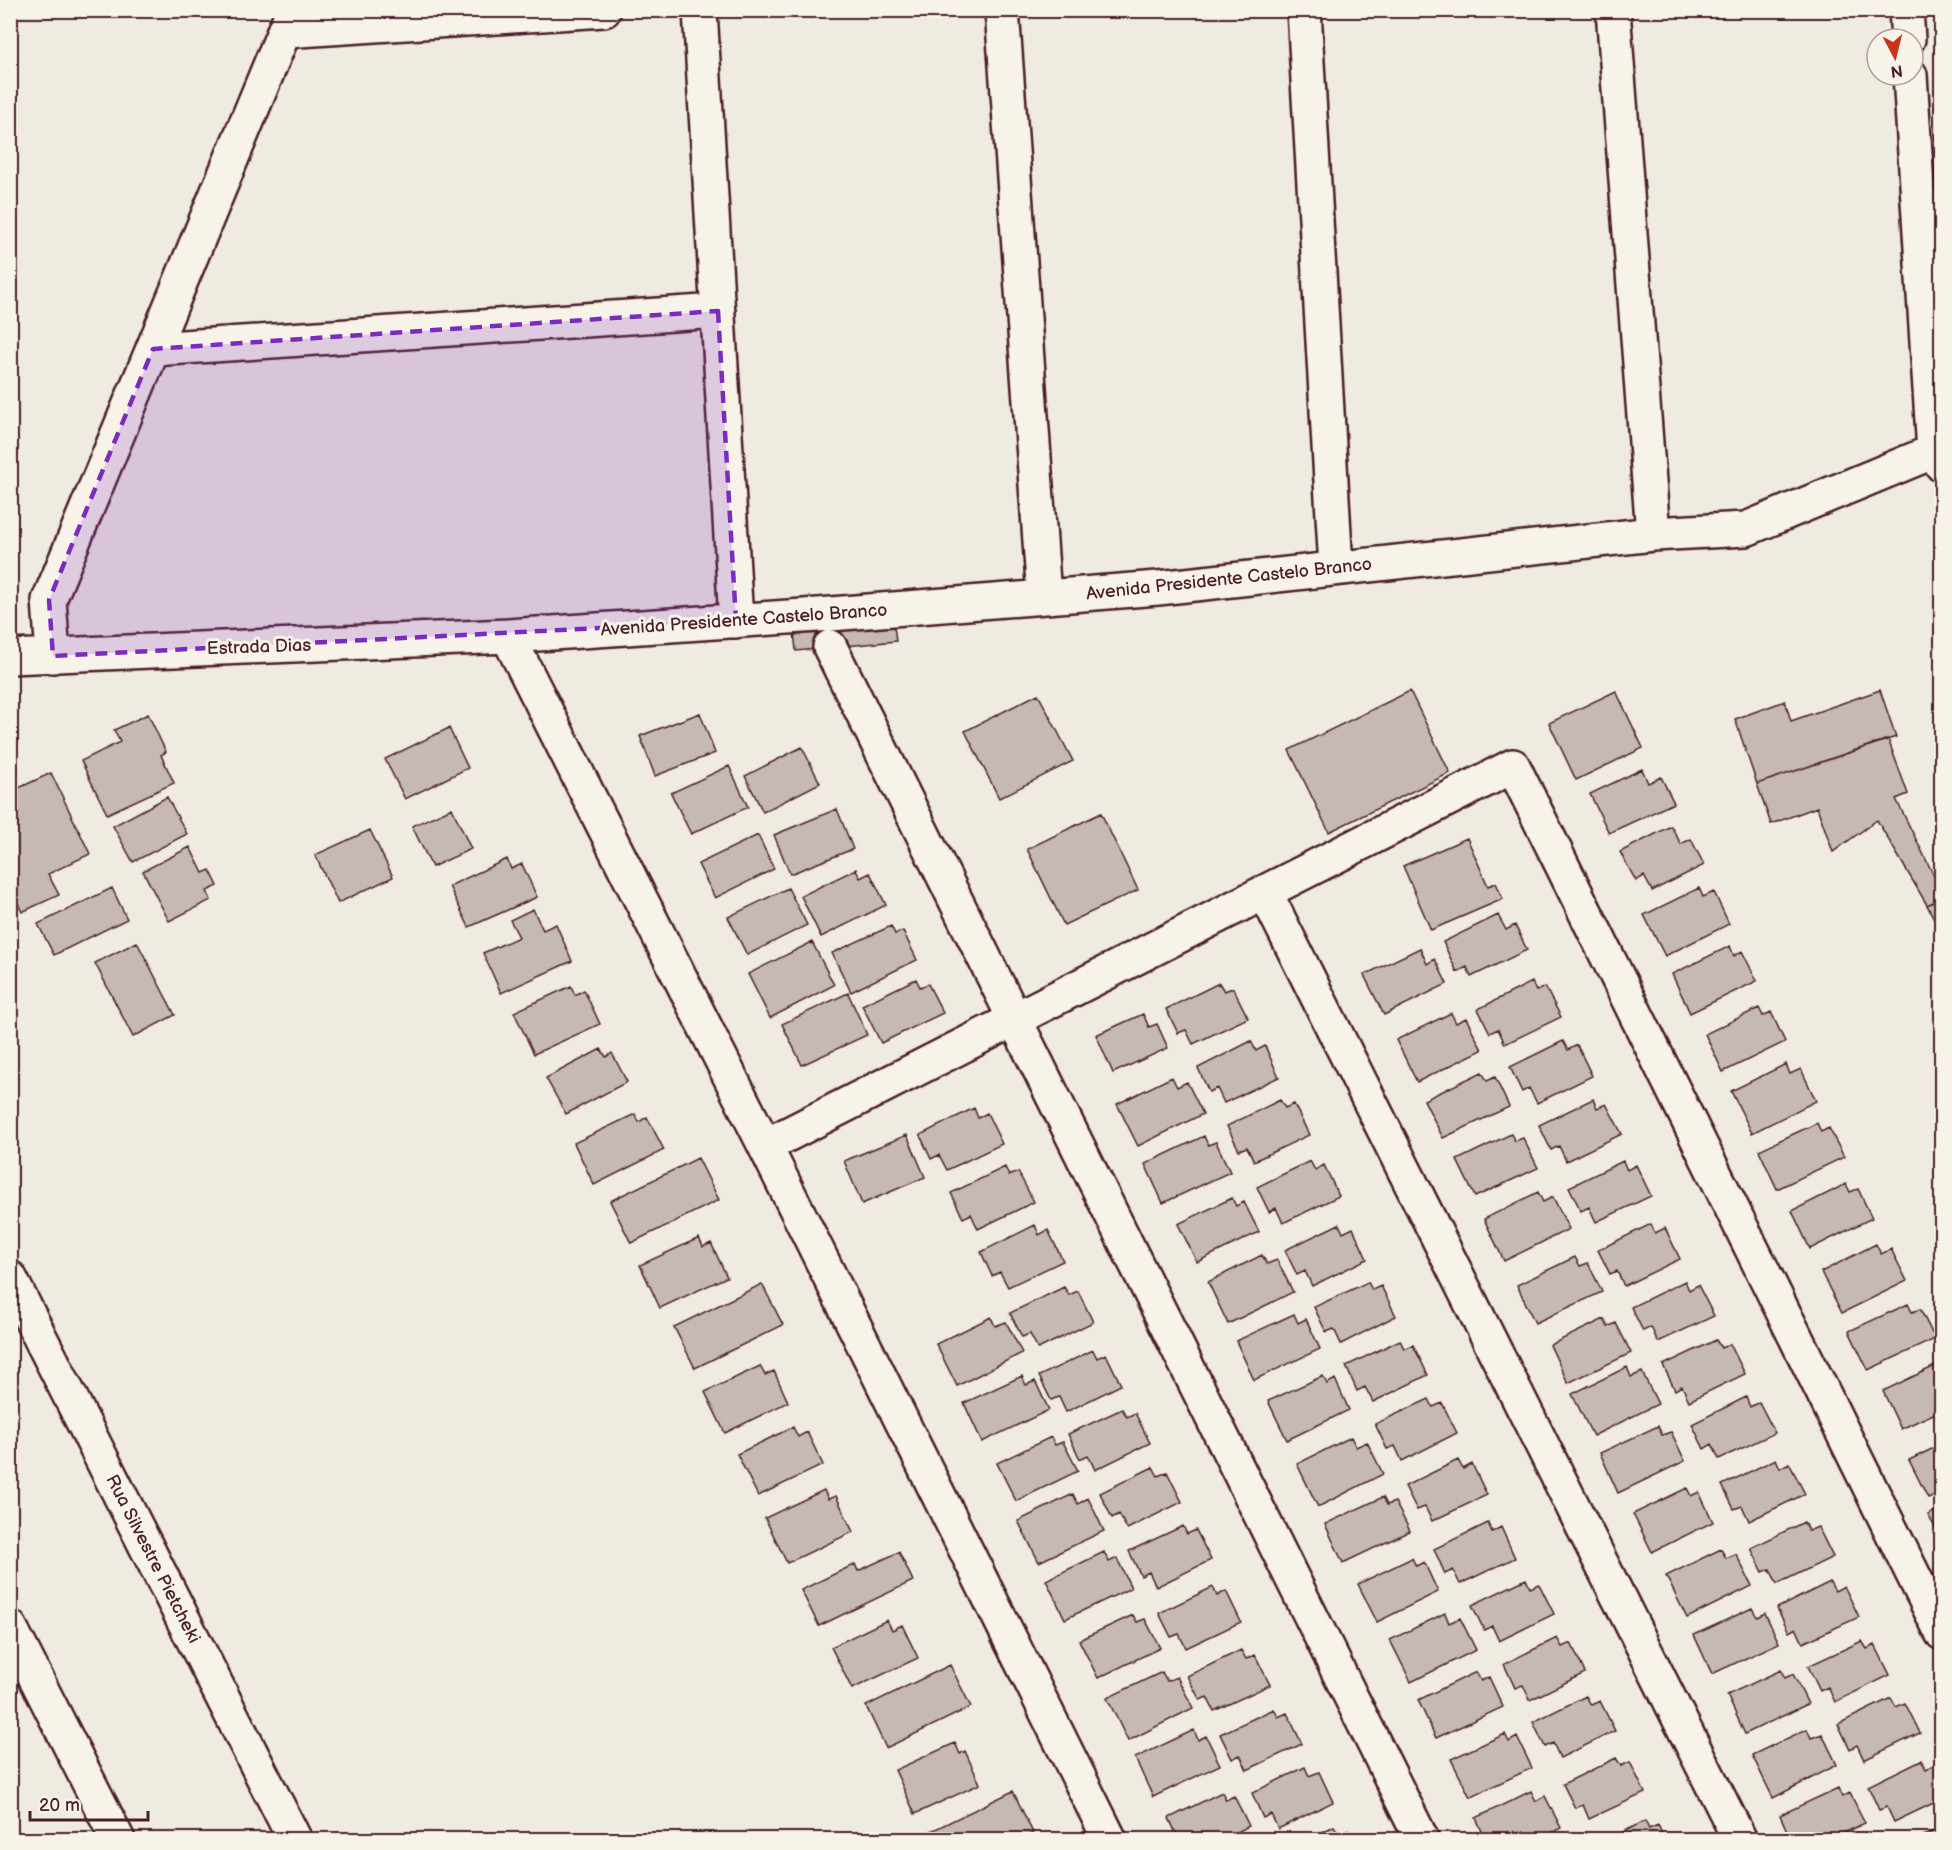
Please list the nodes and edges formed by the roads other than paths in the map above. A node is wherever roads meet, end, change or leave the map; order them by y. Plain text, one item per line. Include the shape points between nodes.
1 (604, 10) edge
2 (700, 10) edge
3 (1002, 10) edge
4 (1304, 10) edge
5 (1613, 10) edge
6 (1906, 10) edge
7 (289, 21) edge
8 (1907, 27) edge
9 (1911, 87) edge
10 (718, 311) junction
11 (153, 349) junction
12 (1939, 455) edge
13 (1653, 534) junction
14 (1336, 568) junction
15 (1044, 597) junction
16 (736, 621) junction
17 (823, 628) junction
18 (508, 636) junction
19 (53, 656) junction
20 (10, 657) edge
21 (1265, 892) junction
22 (1014, 1020) junction
23 (765, 1146) junction
24 (10, 1278) edge
25 (10, 1628) edge
26 (1941, 1634) edge
27 (118, 1839) edge
28 (295, 1839) edge
29 (1110, 1839) edge
30 (1422, 1839) edge
31 (1740, 1839) edge

1 - 7 street
2 - 10 street
3 - 15 street
4 - 14 street
5 - 13 street
6 - 8 street
7 - 11 street
9 - 12 street
10 - 11 street
10 - 16 street
11 - 19 street via 49,600
12 - 13 street, Avenida Presidente Castelo Branco via 1746,529
13 - 14 street, Avenida Presidente Castelo Branco
14 - 15 street, Avenida Presidente Castelo Branco
15 - 17 street, Avenida Presidente Castelo Branco
16 - 17 street, Avenida Presidente Castelo Branco
16 - 18 street, Avenida Presidente Castelo Branco
17 - 22 street
18 - 19 street, Estrada Dias
18 - 23 street
19 - 20 street, Estrada Dias
21 - 22 street
21 - 26 street via 1513,766
21 - 31 street
22 - 23 street
22 - 30 street
23 - 29 street
24 - 28 street, Rua Silvestre Pietcheki
25 - 27 street

